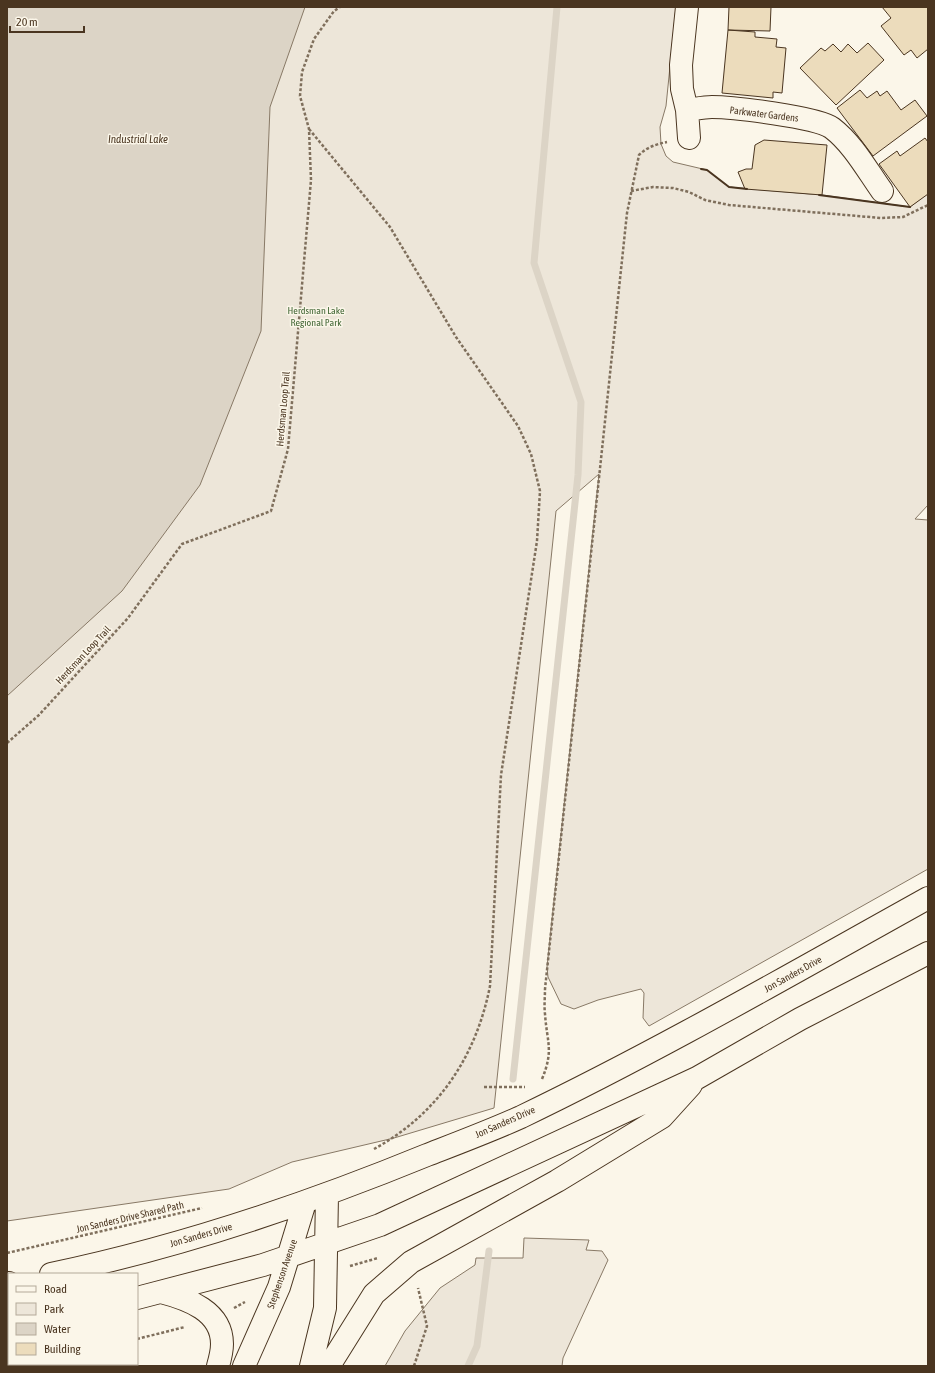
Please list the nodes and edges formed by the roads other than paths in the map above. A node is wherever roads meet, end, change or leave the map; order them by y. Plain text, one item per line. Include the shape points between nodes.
1 (687, 7) edge
2 (687, 110) junction
3 (689, 138) road end
4 (882, 191) dead end
5 (928, 898) edge
6 (928, 954) edge
7 (697, 1078) junction
8 (327, 1195) junction
9 (305, 1202) junction
10 (327, 1243) junction
11 (289, 1256) junction
12 (56, 1273) edge
13 (161, 1292) junction
14 (138, 1298) edge
15 (218, 1366) edge
16 (244, 1366) edge
17 (311, 1366) edge
18 (330, 1366) edge

1 - 2 main road via 681,65 682,89
2 - 3 main road
2 - 4 main road, Parkwater Gardens via 712,107 774,113 831,127 849,144
5 - 8 main road, Jon Sanders Drive via 691,1030 518,1118
6 - 7 main road via 800,1019
7 - 10 main road via 380,1225
7 - 18 main road via 662,1117 557,1181 411,1262 374,1294
8 - 9 main road, Jon Sanders Drive
8 - 10 main road
9 - 11 main road, Stephenson Avenue
9 - 12 main road, Jon Sanders Drive via 262,1218 119,1260
10 - 11 main road
10 - 17 main road via 325,1308
11 - 13 main road
11 - 16 main road, Stephenson Avenue via 279,1287
13 - 14 main road
13 - 15 main road via 190,1301 215,1320 221,1332 222,1345

